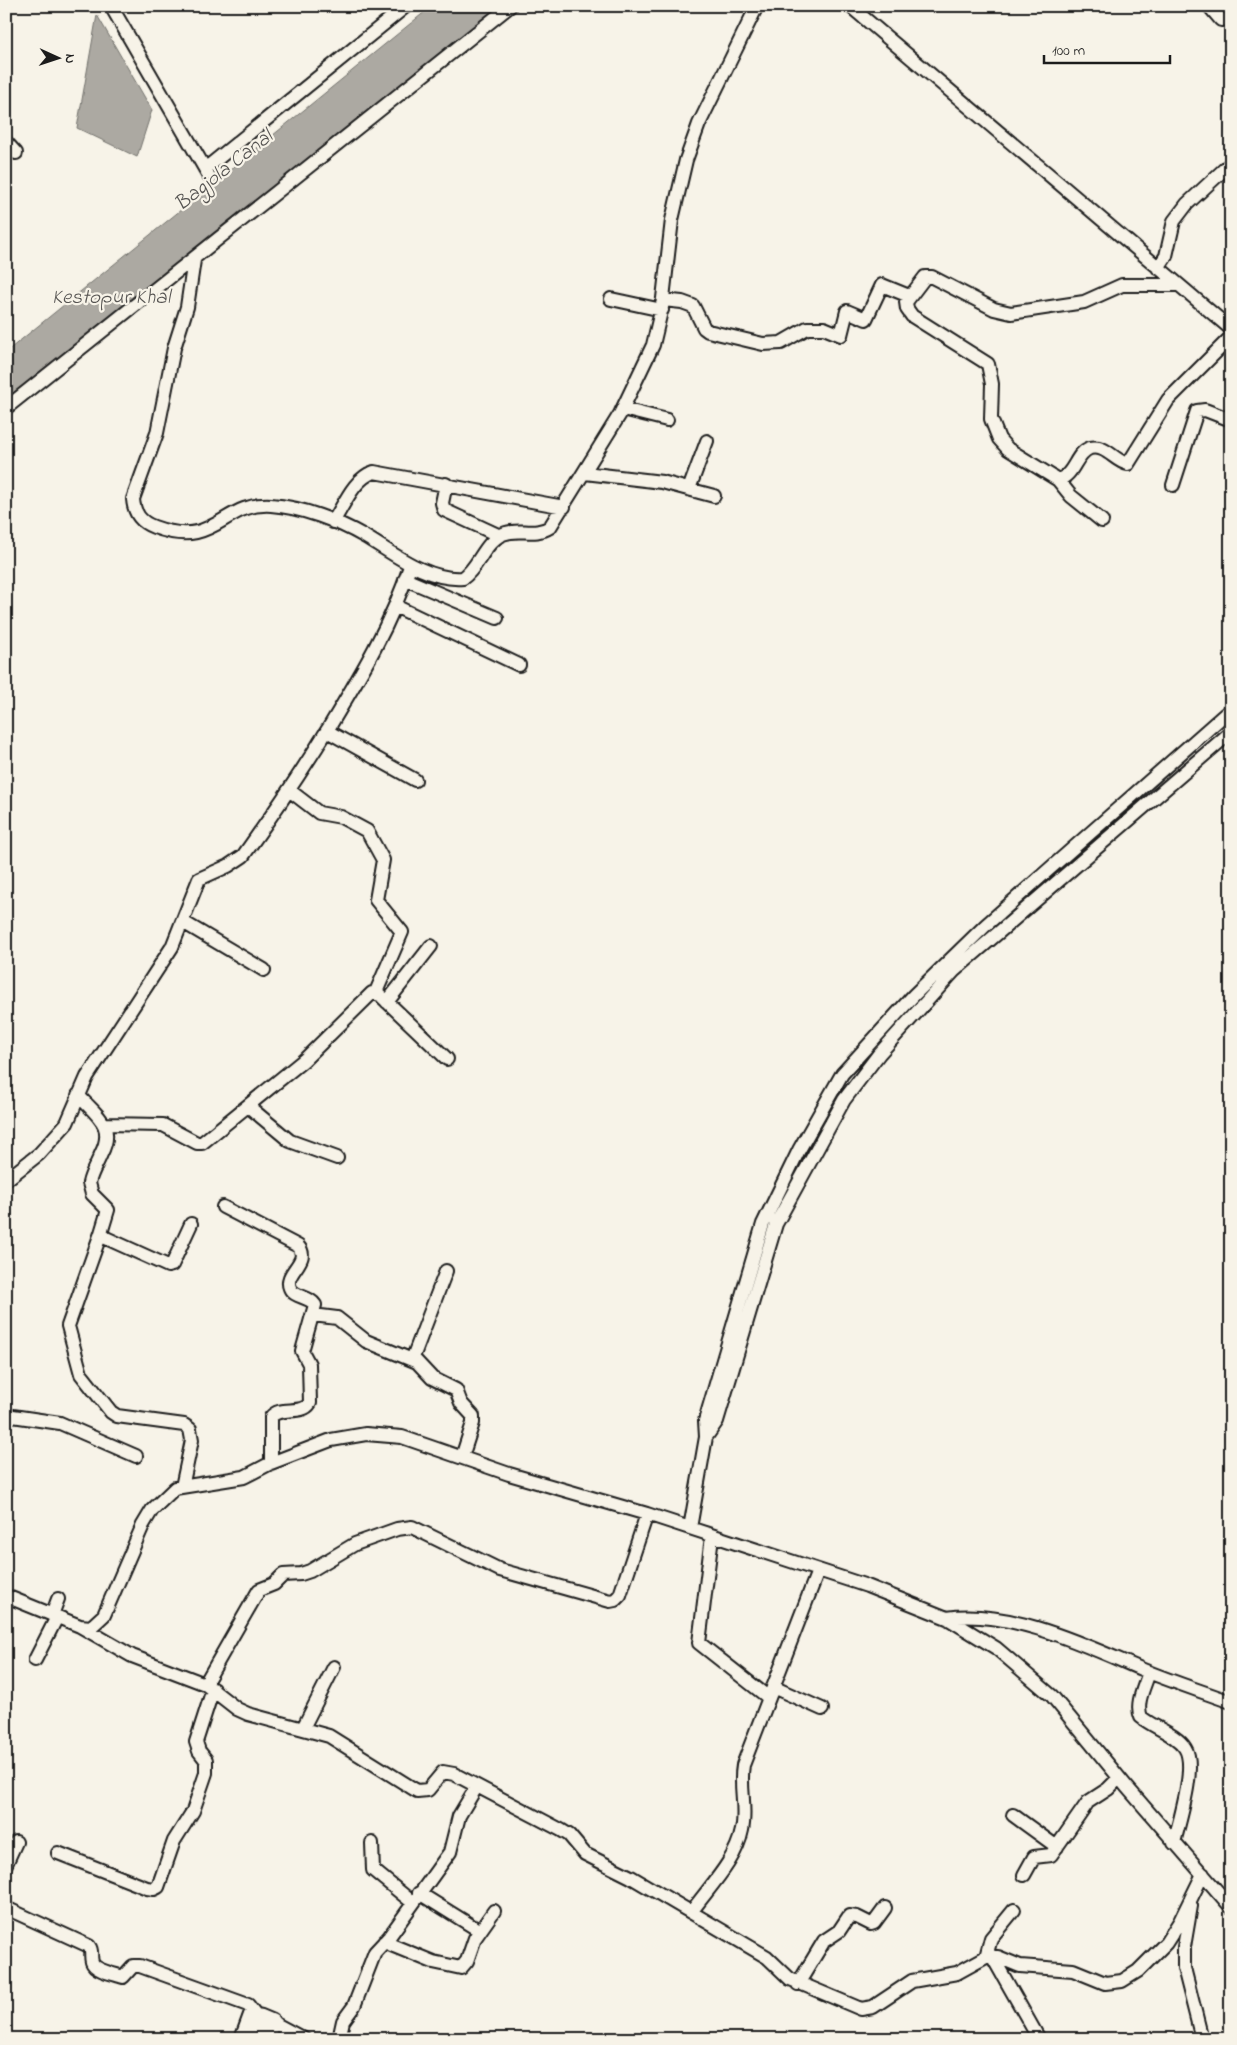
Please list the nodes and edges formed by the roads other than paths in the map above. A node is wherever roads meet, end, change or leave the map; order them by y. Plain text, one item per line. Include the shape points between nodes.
1 (112, 6) edge
2 (406, 6) edge
3 (510, 6) edge
4 (757, 6) edge
5 (850, 6) edge
6 (1209, 6) edge
7 (1231, 19) edge
8 (6, 142) edge
9 (16, 152) dead end
10 (1231, 163) edge
11 (194, 260) junction
12 (1158, 268) junction
13 (1178, 285) junction
14 (909, 296) junction
15 (611, 300) dead end
16 (662, 305) junction
17 (1231, 329) edge
18 (1231, 337) edge
19 (6, 408) edge
20 (623, 409) junction
21 (668, 420) dead end
22 (1231, 420) edge
23 (707, 441) dead end
24 (585, 473) junction
25 (1058, 480) junction
26 (446, 484) junction
27 (1173, 485) dead end
28 (688, 489) junction
29 (714, 496) dead end
30 (564, 506) junction
31 (1102, 521) dead end
32 (333, 522) junction
33 (500, 536) junction
34 (410, 566) junction
35 (405, 579) junction
36 (395, 606) junction
37 (497, 618) dead end
38 (519, 665) dead end
39 (1231, 709) edge
40 (327, 730) junction
41 (1231, 732) edge
42 (415, 780) dead end
43 (290, 790) junction
44 (182, 922) junction
45 (431, 946) dead end
46 (264, 970) dead end
47 (376, 992) junction
48 (387, 1002) junction
49 (447, 1058) dead end
50 (78, 1095) junction
51 (248, 1106) junction
52 (104, 1124) junction
53 (337, 1158) dead end
54 (6, 1180) edge
55 (224, 1207) dead end
56 (191, 1224) dead end
57 (101, 1233) junction
58 (446, 1270) dead end
59 (313, 1315) junction
60 (412, 1360) junction
61 (6, 1415) edge
62 (706, 1436) junction
63 (136, 1456) dead end
64 (462, 1457) junction
65 (270, 1463) junction
66 (182, 1487) junction
67 (647, 1514) junction
68 (690, 1528) junction
69 (712, 1536) junction
70 (818, 1571) junction
71 (6, 1596) edge
72 (58, 1599) dead end
73 (55, 1616) junction
74 (948, 1618) junction
75 (80, 1626) junction
76 (35, 1660) dead end
77 (334, 1667) dead end
78 (1149, 1672) junction
79 (209, 1687) junction
80 (771, 1693) junction
81 (1231, 1702) edge
82 (822, 1709) dead end
83 (303, 1728) junction
84 (1119, 1778) junction
85 (477, 1786) junction
86 (1013, 1814) dead end
87 (16, 1842) dead end
88 (372, 1843) dead end
89 (1174, 1843) junction
90 (1057, 1847) junction
91 (58, 1853) dead end
92 (6, 1864) edge
93 (1203, 1874) junction
94 (1024, 1875) dead end
95 (1192, 1896) junction
96 (415, 1898) junction
97 (1231, 1907) edge
98 (6, 1908) edge
99 (885, 1908) dead end
100 (1014, 1910) dead end
101 (494, 1911) dead end
102 (692, 1911) junction
103 (480, 1931) junction
104 (384, 1942) junction
105 (989, 1956) junction
106 (798, 1984) junction
107 (268, 2024) edge
108 (241, 2039) edge
109 (250, 2039) edge
110 (266, 2039) edge
111 (304, 2039) edge
112 (339, 2039) edge
113 (1039, 2039) edge
114 (1202, 2039) edge

1 - 2 street via 207,171
3 - 11 street via 243,217
4 - 16 street via 699,124 686,160 672,220
5 - 12 street
6 - 7 street via 1221,20
8 - 9 street
10 - 12 street via 1174,220 1166,256
11 - 19 street
11 - 32 street via 187,306 174,348 156,432 136,488 134,509 139,518 150,526 177,534 205,531 244,508 256,505 279,505
12 - 13 street
13 - 14 street via 1122,285 1084,302 1021,313 994,309 932,278 921,280
13 - 17 street
14 - 16 street via 882,285 866,319 847,311 841,335 824,328 807,328 771,345 717,334 704,328 694,306 682,302
14 - 25 street via 907,309 912,316 988,364 992,384 991,419 999,439 1008,449
15 - 16 street
16 - 20 street via 653,345
18 - 25 street via 1168,400 1128,464 1103,448 1090,448 1068,475
20 - 21 street
20 - 24 street
22 - 27 street via 1205,410 1197,411
23 - 28 street
24 - 28 street via 662,482
24 - 30 street
25 - 31 street via 1071,496
26 - 30 street
26 - 32 street via 374,472 366,474
26 - 33 street via 442,503 444,510
28 - 29 street
30 - 33 street via 550,527 542,532
32 - 34 street via 363,536
33 - 34 street via 463,578 451,578
34 - 35 street
35 - 36 street
35 - 37 street
36 - 38 street
36 - 40 street via 370,661
39 - 62 street via 986,925 914,995 842,1074 799,1150 763,1224 705,1421
40 - 42 street
40 - 43 street
41 - 62 street via 954,971 878,1054 844,1100 776,1224 717,1421
43 - 44 street via 243,856 198,879
43 - 47 street via 319,813 341,817 367,830 383,860 376,900 402,932
44 - 46 street
44 - 50 street via 164,961 112,1037
45 - 48 street
47 - 48 street
47 - 51 street via 304,1060
48 - 49 street
50 - 52 street
50 - 54 street via 73,1112 61,1132
51 - 52 street via 202,1143 163,1125
51 - 53 street via 290,1140
52 - 57 street via 108,1138 89,1183 92,1194 108,1210
55 - 59 street via 302,1250 289,1285 293,1293 313,1302
56 - 57 street via 172,1264 168,1266
57 - 66 street via 68,1326 81,1374 111,1412 118,1416 190,1429 192,1440
58 - 60 street
59 - 60 street via 337,1318 373,1345
59 - 65 street via 302,1351 309,1364 310,1403 304,1408 274,1412 271,1417
60 - 64 street via 432,1378 456,1390 461,1403 472,1416 472,1428
61 - 63 street via 60,1423
62 - 68 street
64 - 65 street via 402,1437 366,1434 316,1445
64 - 67 street
65 - 66 street via 244,1477
66 - 75 street via 164,1498 143,1525 104,1615 91,1627
67 - 68 street
67 - 79 street via 620,1595 610,1601 500,1570 412,1528 397,1529 355,1544 310,1571 283,1575 274,1584 260,1590
68 - 69 street
69 - 70 street
69 - 80 street via 699,1643
70 - 74 street via 892,1595
70 - 80 street
71 - 73 street
72 - 73 street
73 - 75 street
73 - 76 street
74 - 78 street via 978,1617 1044,1631 1095,1648
74 - 84 street via 996,1648 1052,1696
75 - 79 street via 132,1656
77 - 83 street
78 - 81 street
78 - 89 street via 1139,1702 1140,1718 1177,1740 1187,1753 1187,1782
79 - 83 street via 248,1714
79 - 91 street via 196,1742 206,1760 206,1773 194,1808 174,1841 158,1887 147,1888
80 - 82 street
80 - 102 street via 743,1765 743,1818 739,1841 728,1862
83 - 85 street via 329,1736 417,1792 428,1790 443,1772
84 - 89 street
84 - 90 street via 1088,1802
85 - 96 street via 459,1816 450,1852
85 - 102 street via 569,1835 585,1854
86 - 90 street
87 - 92 street
88 - 96 street via 373,1870
89 - 93 street
90 - 94 street via 1051,1855 1034,1856
93 - 95 street
93 - 97 street
95 - 105 street via 1166,1943 1138,1971 1122,1981 1105,1983 1073,1970 1020,1966
95 - 114 street via 1184,1968
96 - 103 street
96 - 104 street
98 - 107 street via 89,1946 92,1962 97,1968 123,1976 133,1966 140,1966 248,2005
99 - 106 street via 871,1924 849,1916 839,1931 824,1941
100 - 105 street via 991,1938
101 - 103 street
102 - 106 street via 767,1957
103 - 104 street via 461,1968 433,1962
104 - 112 street via 372,1958 354,2006 343,2021
105 - 106 street via 956,1973 912,1981 867,2009
105 - 113 street
107 - 108 street
107 - 109 main road
107 - 110 main road
107 - 111 street

